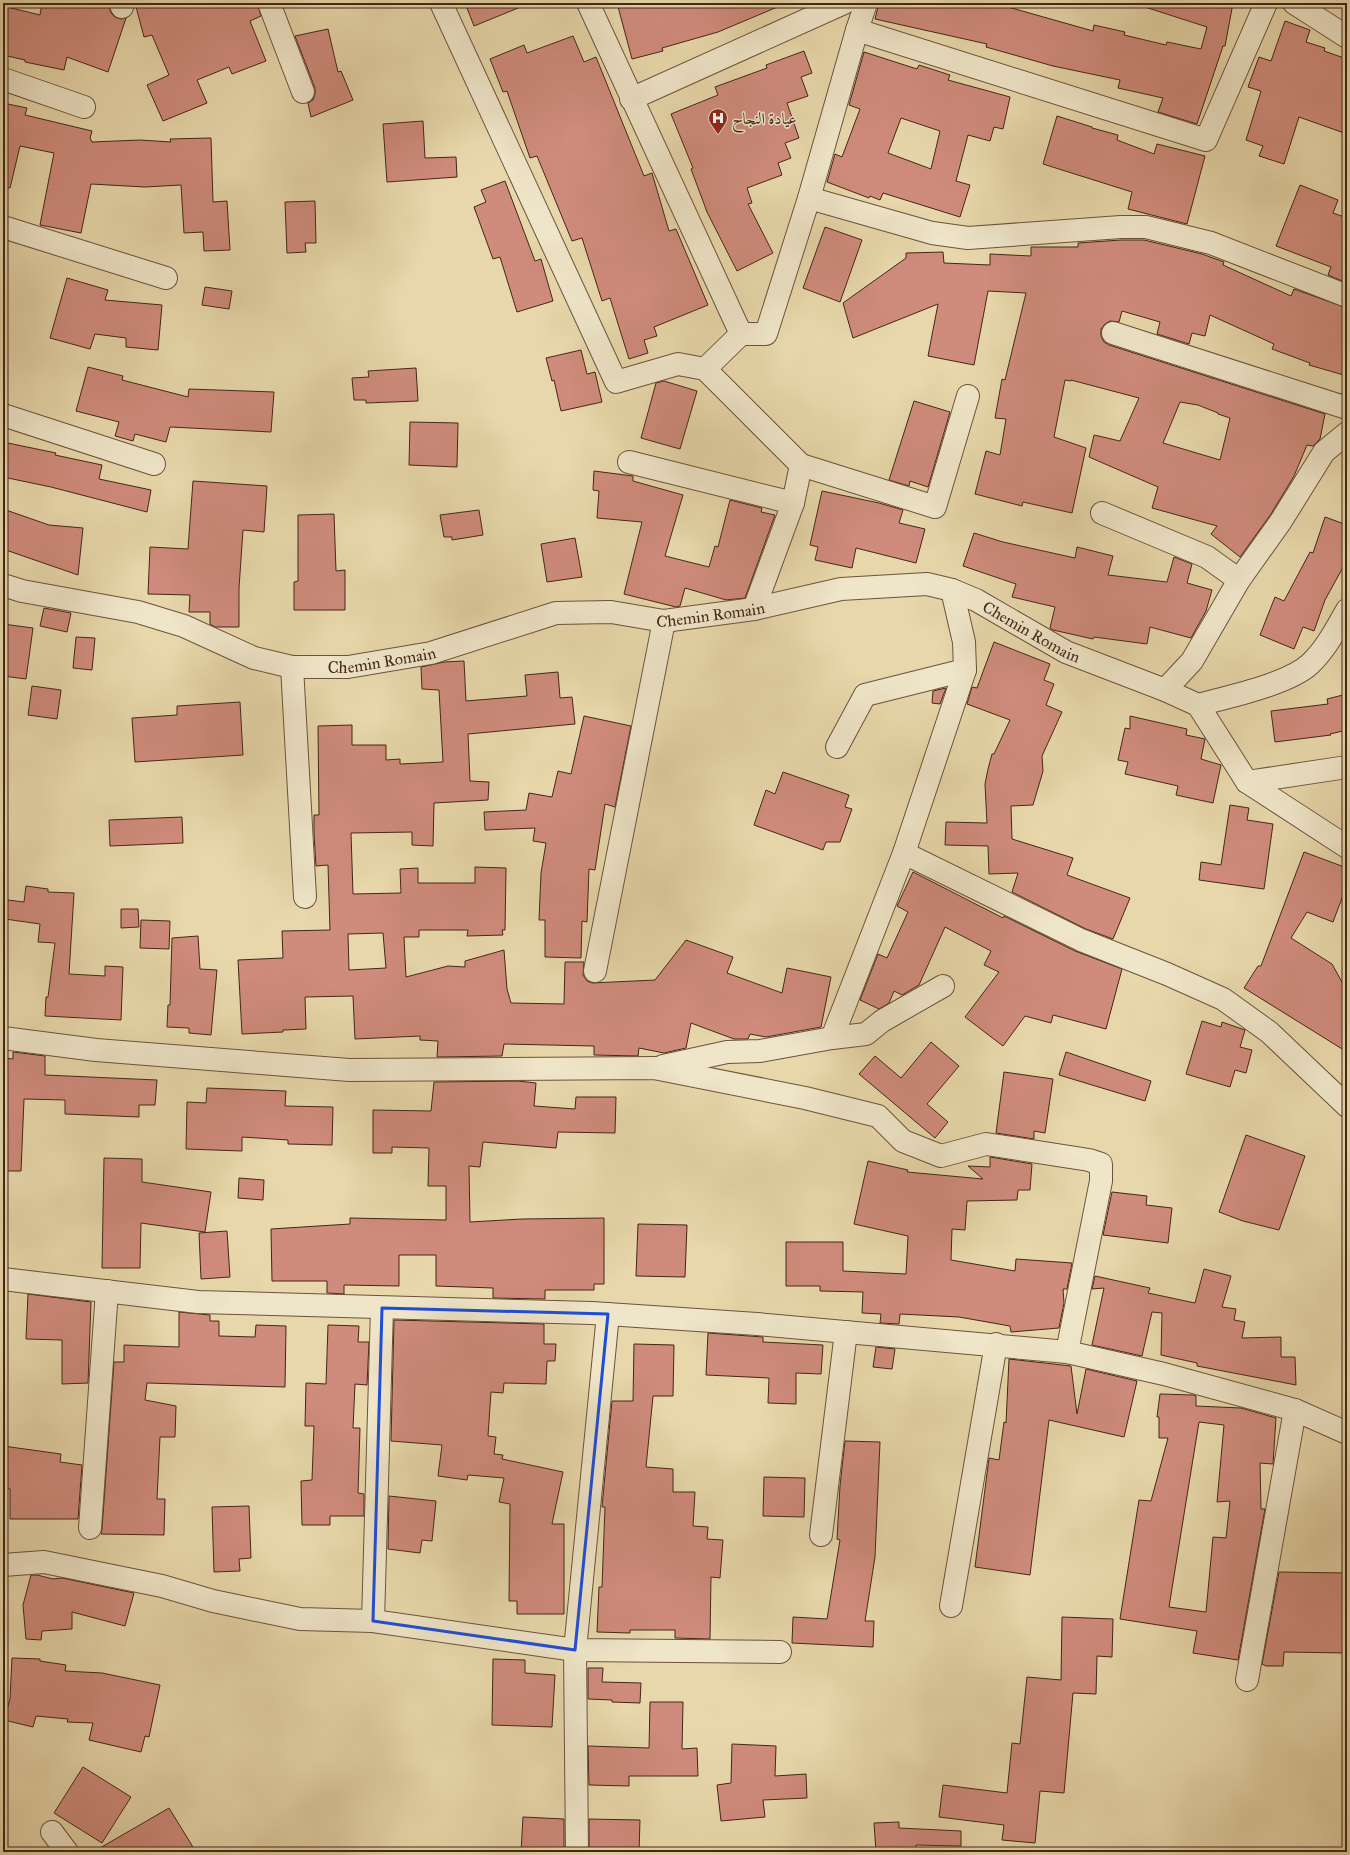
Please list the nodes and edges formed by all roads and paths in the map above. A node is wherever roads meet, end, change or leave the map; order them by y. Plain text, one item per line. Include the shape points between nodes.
1 (269, 3) edge
2 (441, 3) edge
3 (588, 3) edge
4 (844, 3) edge
5 (866, 3) edge
6 (1266, 3) edge
7 (1294, 3) edge
8 (857, 30) junction
9 (1347, 36) edge
10 (3, 79) edge
11 (303, 92) dead end
12 (631, 99) junction
13 (84, 106) dead end
14 (809, 198) junction
15 (3, 227) edge
16 (166, 278) dead end
17 (1347, 296) edge
18 (1113, 333) dead end
19 (741, 334) junction
20 (705, 369) junction
21 (968, 396) dead end
22 (1347, 408) edge
23 (3, 415) edge
24 (1347, 433) edge
25 (628, 462) dead end
26 (154, 464) dead end
27 (802, 465) junction
28 (793, 503) junction
29 (1102, 513) dead end
30 (1239, 580) junction
31 (3, 585) edge
32 (952, 590) junction
33 (754, 609) junction
34 (1347, 610) edge
35 (664, 621) junction
36 (292, 667) junction
37 (965, 670) junction
38 (1165, 690) junction
39 (1198, 705) junction
40 (837, 747) dead end
41 (1347, 768) edge
42 (1247, 782) junction
43 (1347, 847) edge
44 (904, 853) junction
45 (305, 897) dead end
46 (595, 971) dead end
47 (943, 986) dead end
48 (3, 1038) edge
49 (832, 1038) junction
50 (654, 1068) junction
51 (1347, 1106) edge
52 (3, 1279) edge
53 (107, 1291) junction
54 (382, 1308) junction
55 (608, 1314) junction
56 (846, 1332) junction
57 (996, 1344) junction
58 (1067, 1352) junction
59 (1296, 1410) junction
60 (1347, 1434) edge
61 (90, 1528) dead end
62 (821, 1535) dead end
63 (3, 1565) edge
64 (951, 1606) dead end
65 (373, 1621) junction
66 (574, 1650) junction
67 (780, 1652) dead end
68 (1247, 1680) dead end
69 (52, 1832) dead end
70 (67, 1852) edge
71 (577, 1852) edge

1 - 11 street
2 - 20 street via 616,382 678,364
3 - 12 street
4 - 12 street
5 - 8 street
6 - 8 street via 1206,140
7 - 9 street
8 - 14 street
10 - 13 street
12 - 19 street
14 - 17 street via 932,233 968,238 1121,226 1146,227 1211,243
14 - 19 street via 766,334
15 - 16 street
18 - 22 street
19 - 20 street
20 - 27 street
21 - 27 street via 935,507
23 - 26 street
24 - 30 street via 1324,452 1281,521
25 - 28 street
27 - 28 street
28 - 33 street
29 - 30 street via 1207,557
30 - 38 street via 1192,661
31 - 36 street, Chemin Romain via 22,591 138,612 184,626 254,658
32 - 33 street, Chemin Romain via 928,584 841,589
32 - 37 street via 964,642
32 - 38 street, Chemin Romain via 976,600 1066,652
33 - 35 street, Chemin Romain
34 - 39 street via 1330,640 1310,664 1281,681
35 - 36 street, Chemin Romain via 610,612 556,613 431,653 348,667
35 - 46 street
36 - 45 street
37 - 40 street via 865,695
37 - 44 street
38 - 39 street, Chemin Romain
39 - 42 street
41 - 42 street
42 - 43 street
44 - 49 street
44 - 51 street via 1081,940 1223,999 1269,1032
47 - 49 street via 882,1021 866,1034
48 - 50 street via 96,1050 349,1070
49 - 50 street via 760,1051 727,1052
50 - 58 street via 805,1098 878,1116 903,1141 941,1156 986,1144 1101,1164 1101,1181
52 - 53 street
53 - 54 street via 198,1302
53 - 61 street
54 - 55 street
54 - 65 street
55 - 56 street
55 - 66 street
56 - 57 street
56 - 62 street
57 - 58 street
57 - 64 street
58 - 59 street via 1164,1374
59 - 60 street
59 - 68 street
63 - 65 street via 44,1562 162,1586 213,1601 300,1619
65 - 66 street
66 - 67 street
66 - 71 street
69 - 70 street

